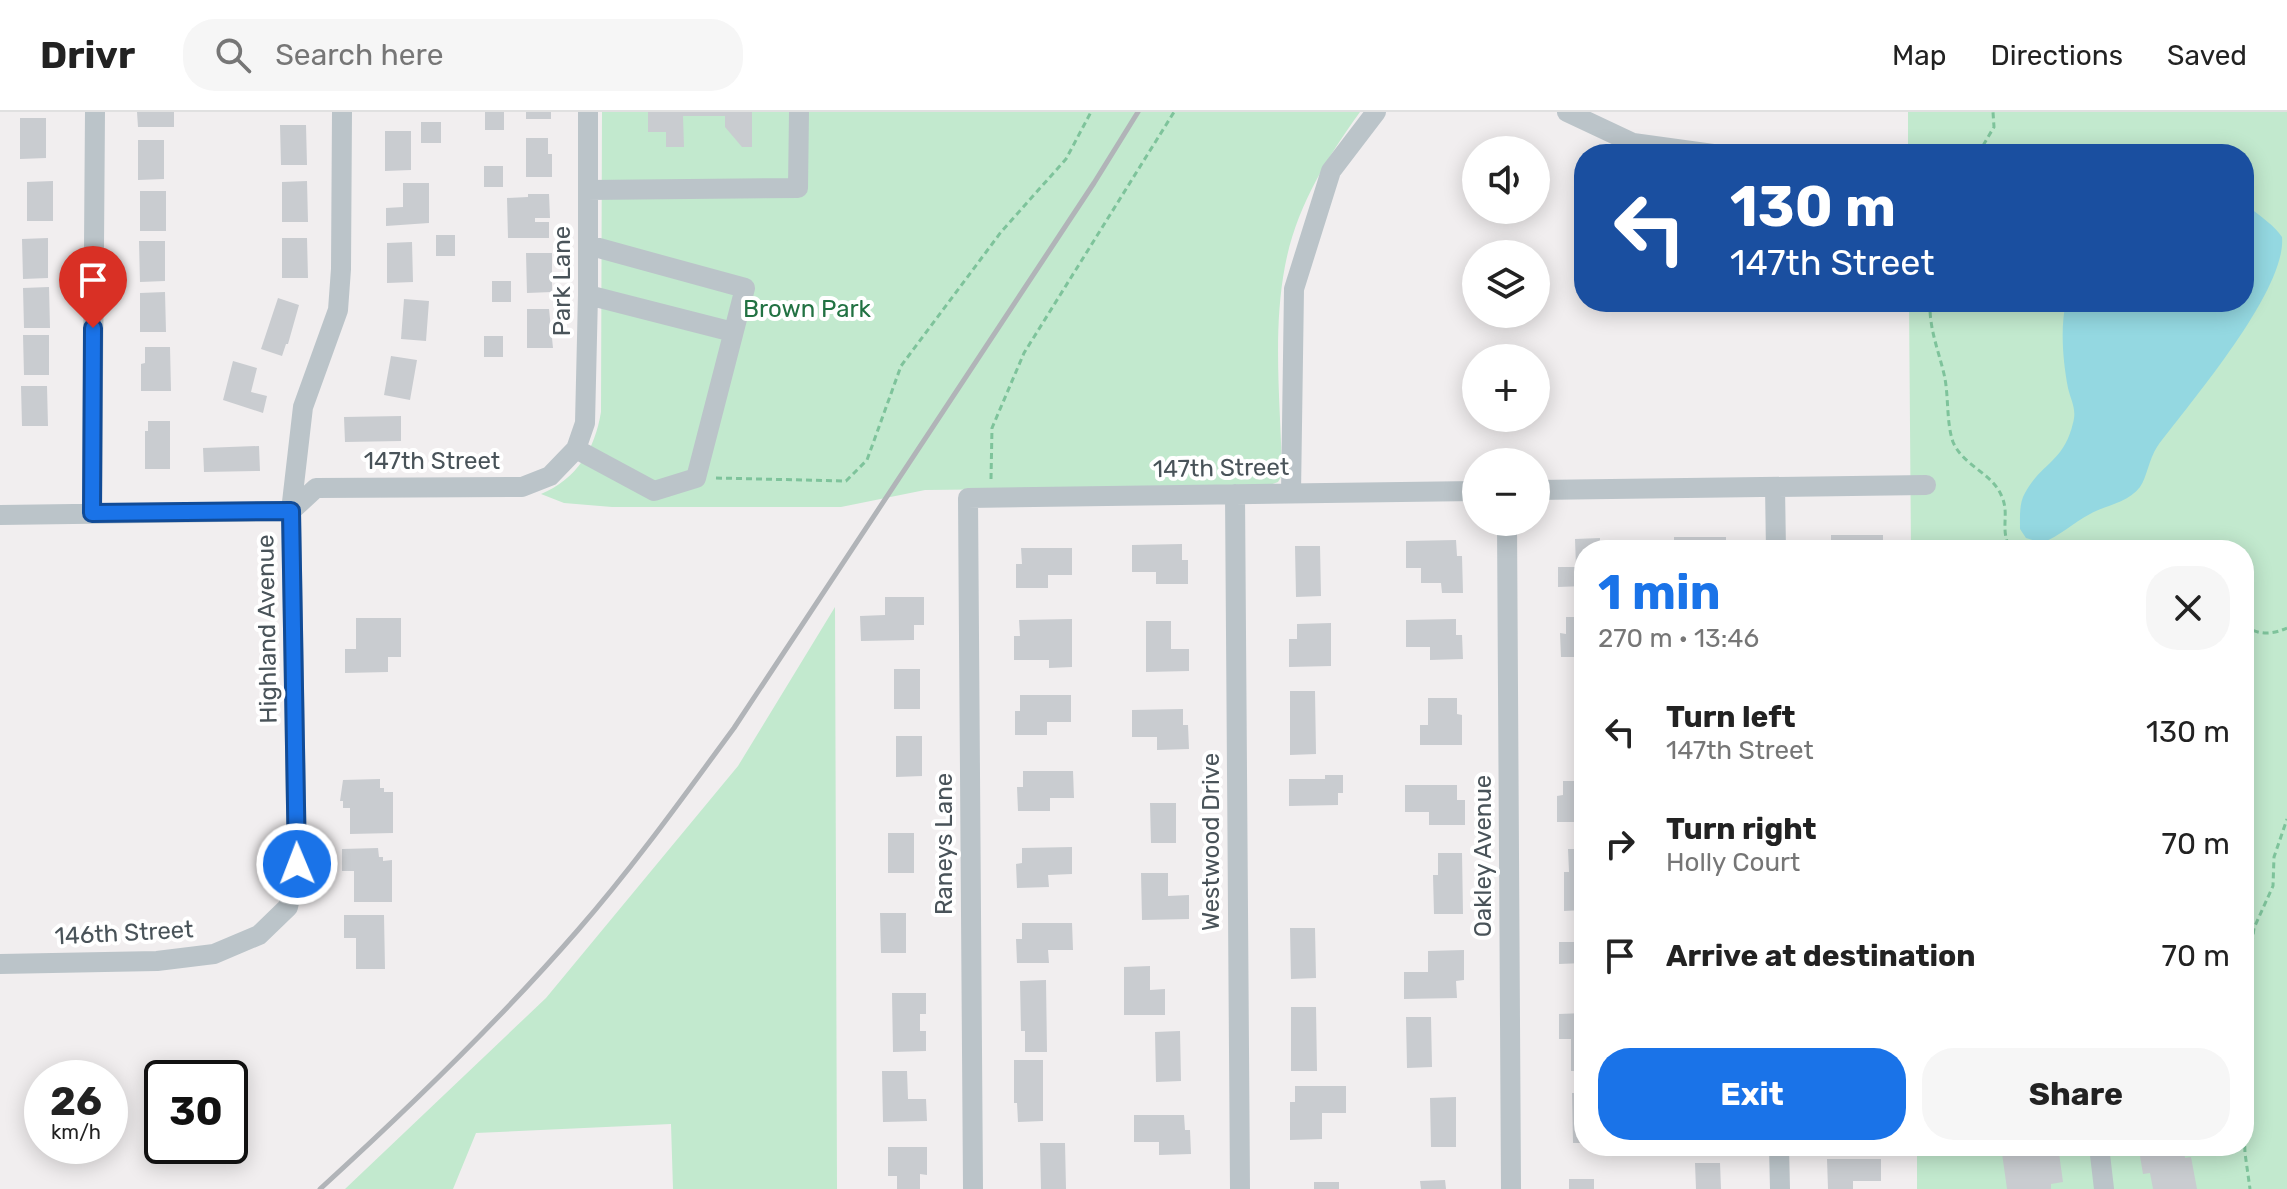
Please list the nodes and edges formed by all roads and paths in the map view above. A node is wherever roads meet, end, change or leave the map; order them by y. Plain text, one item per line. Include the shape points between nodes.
1 (95, 112) edge
2 (342, 112) edge
3 (588, 112) edge
4 (799, 112) edge
5 (1091, 112) edge
6 (1174, 112) edge
7 (1376, 112) edge
8 (1567, 112) edge
9 (1993, 112) edge
10 (1640, 144) edge
11 (1984, 144) edge
12 (588, 190) junction
13 (588, 245) junction
14 (588, 295) junction
15 (1930, 312) edge
16 (733, 332) junction
17 (576, 449) junction
18 (696, 478) junction
19 (1926, 485) dead end
20 (1775, 487) junction
21 (1550, 490) edge
22 (1462, 491) edge
23 (1291, 493) junction
24 (1235, 494) junction
25 (990, 497) junction
26 (968, 498) joint
27 (291, 511) junction
28 (92, 513) junction
29 (0, 515) edge
30 (1507, 536) edge
31 (1776, 540) edge
32 (2005, 540) edge
33 (2287, 628) edge
34 (2254, 632) edge
35 (2287, 819) edge
36 (297, 864) joint
37 (2254, 928) edge
38 (0, 964) edge
39 (1779, 1156) edge
40 (2100, 1156) edge
41 (2247, 1156) edge
42 (973, 1189) edge
43 (1240, 1189) edge
44 (1511, 1189) edge
45 (1780, 1189) edge
46 (2104, 1189) edge
47 (2250, 1189) edge

1 - 28 street
2 - 27 street, Highland Avenue via 338,310 303,407
3 - 12 street, Park Lane
4 - 12 street via 798,188
5 - 18 path via 1066,159 1001,232 901,366 867,460 846,481
6 - 25 path via 1024,353 992,428
7 - 23 street via 1331,171 1294,289
8 - 10 street
9 - 11 path via 1994,127
12 - 13 street, Park Lane
13 - 14 street, Park Lane
13 - 16 street via 745,288
14 - 16 street
14 - 17 street, Park Lane via 585,423
15 - 32 path via 1953,442 2004,499
16 - 18 street
17 - 18 street via 654,491
17 - 27 street, 147th Street via 550,476 522,487 316,488
19 - 20 street
20 - 21 street
20 - 31 street
22 - 23 street, 147th Street
23 - 24 street, 147th Street
24 - 25 street, 147th Street
24 - 43 street, Westwood Drive
25 - 26 street, 147th Street
26 - 42 street, Raneys Lane
27 - 28 street
27 - 36 street, Highland Avenue
28 - 29 street
30 - 44 street, Oakley Avenue
33 - 34 path via 2273,634
35 - 37 path via 2274,857 2273,886
36 - 38 street, 146th Street via 288,907 259,935 214,954 157,961
39 - 45 street
40 - 46 street
41 - 47 path

